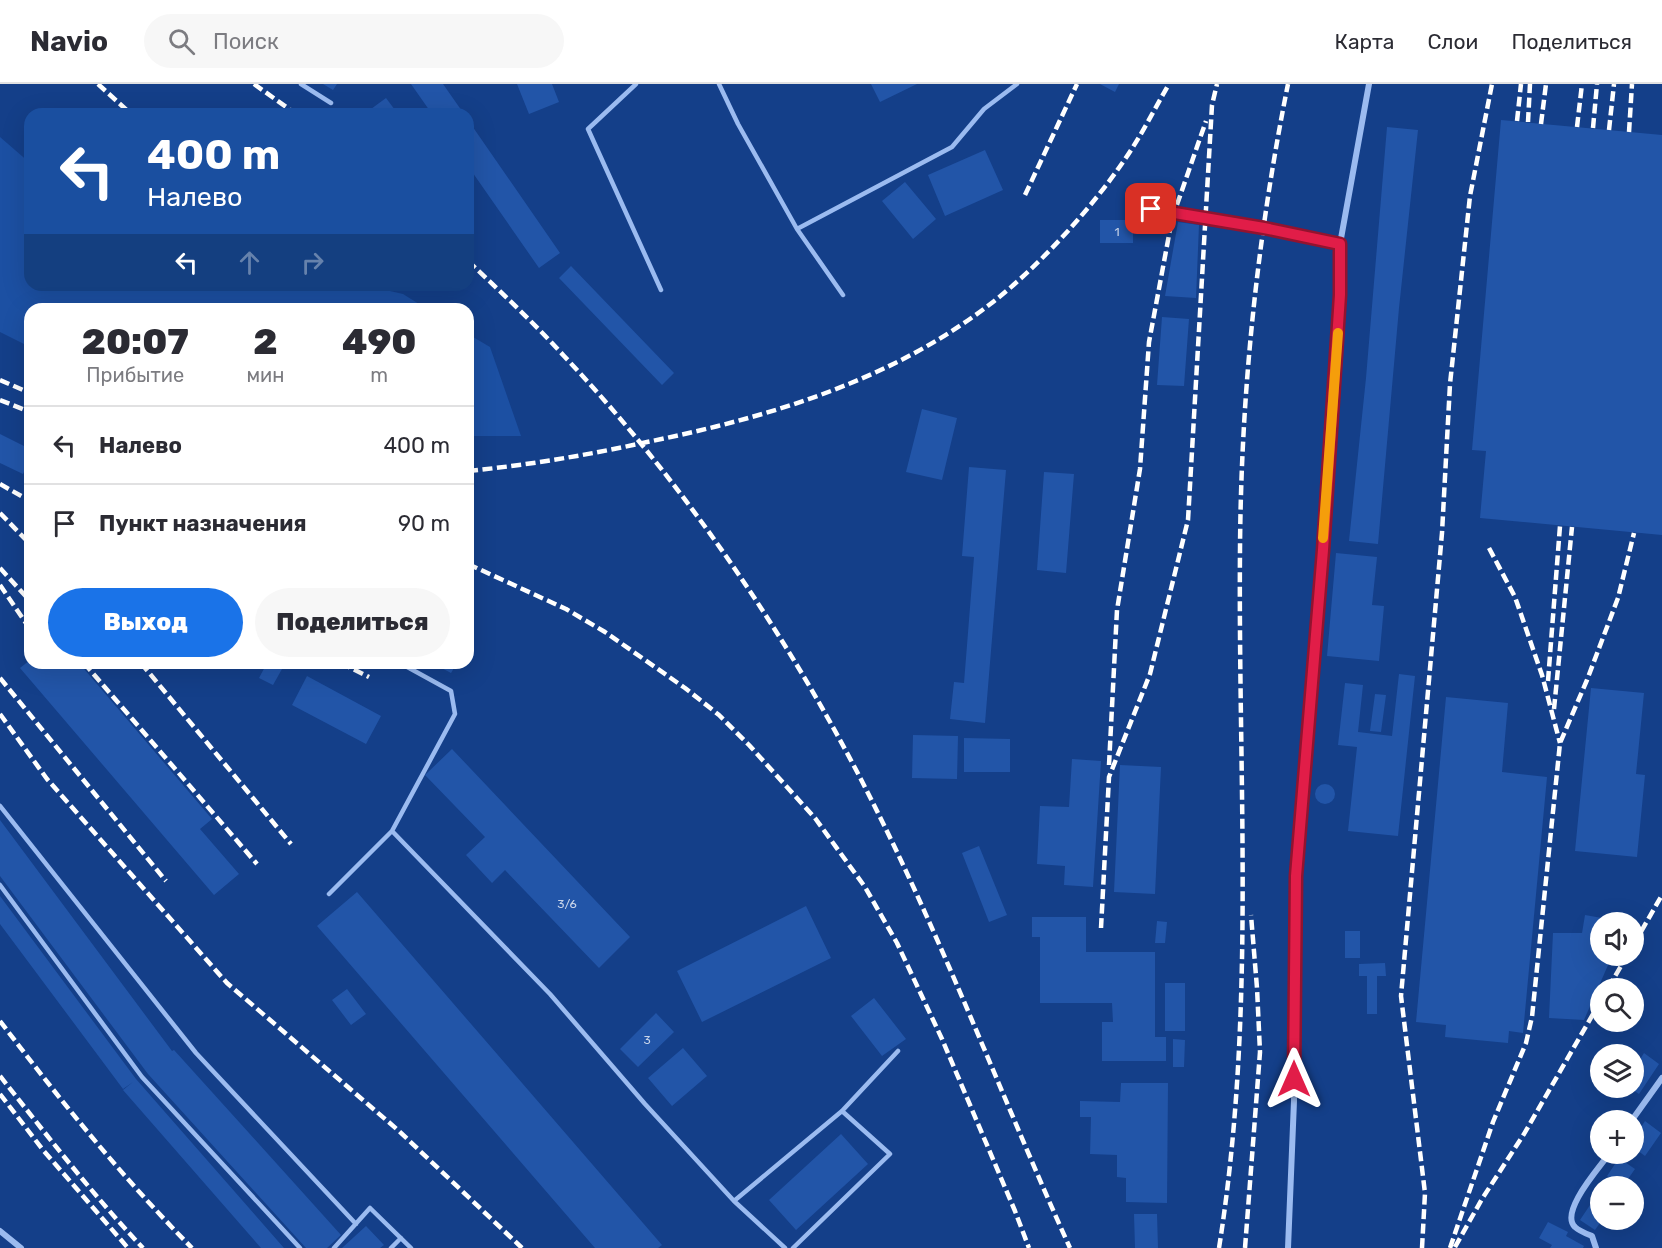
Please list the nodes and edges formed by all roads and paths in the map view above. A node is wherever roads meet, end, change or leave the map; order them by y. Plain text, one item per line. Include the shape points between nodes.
1 (301, 84) edge
2 (636, 84) edge
3 (719, 84) edge
4 (1017, 84) edge
5 (1369, 84) edge
6 (331, 104) dead end
7 (1151, 209) dead end
8 (797, 229) junction
9 (1340, 244) junction
10 (661, 290) dead end
11 (843, 295) dead end
12 (411, 669) edge
13 (0, 806) edge
14 (392, 831) junction
15 (0, 885) edge
16 (328, 894) dead end
17 (898, 1051) dead end
18 (1662, 1078) edge
19 (1639, 1110) edge
20 (842, 1111) junction
21 (1602, 1164) edge
22 (734, 1202) junction
23 (356, 1224) junction
24 (0, 1232) edge
25 (401, 1238) junction
26 (11, 1245) edge
27 (21, 1248) edge
28 (300, 1248) edge
29 (334, 1248) edge
30 (391, 1248) edge
31 (411, 1248) edge
32 (785, 1248) edge
33 (793, 1248) edge
34 (1288, 1248) edge
35 (1596, 1248) edge

1 - 6 lane
2 - 10 lane via 588,129
3 - 8 lane
4 - 8 lane via 984,109 952,147
5 - 9 street
7 - 9 lane
8 - 11 lane
9 - 34 street via 1323,550 1296,876
12 - 14 lane via 451,692 455,714
13 - 23 lane via 196,1053
14 - 16 lane
14 - 22 lane via 550,994
15 - 28 lane via 142,1077
17 - 20 lane
18 - 19 street
20 - 22 lane
20 - 33 lane via 890,1154
21 - 35 street via 1573,1205 1570,1218 1574,1227 1592,1236
22 - 32 lane
23 - 25 lane via 370,1208
23 - 29 lane
24 - 26 street
25 - 30 lane
25 - 31 lane
26 - 27 street

